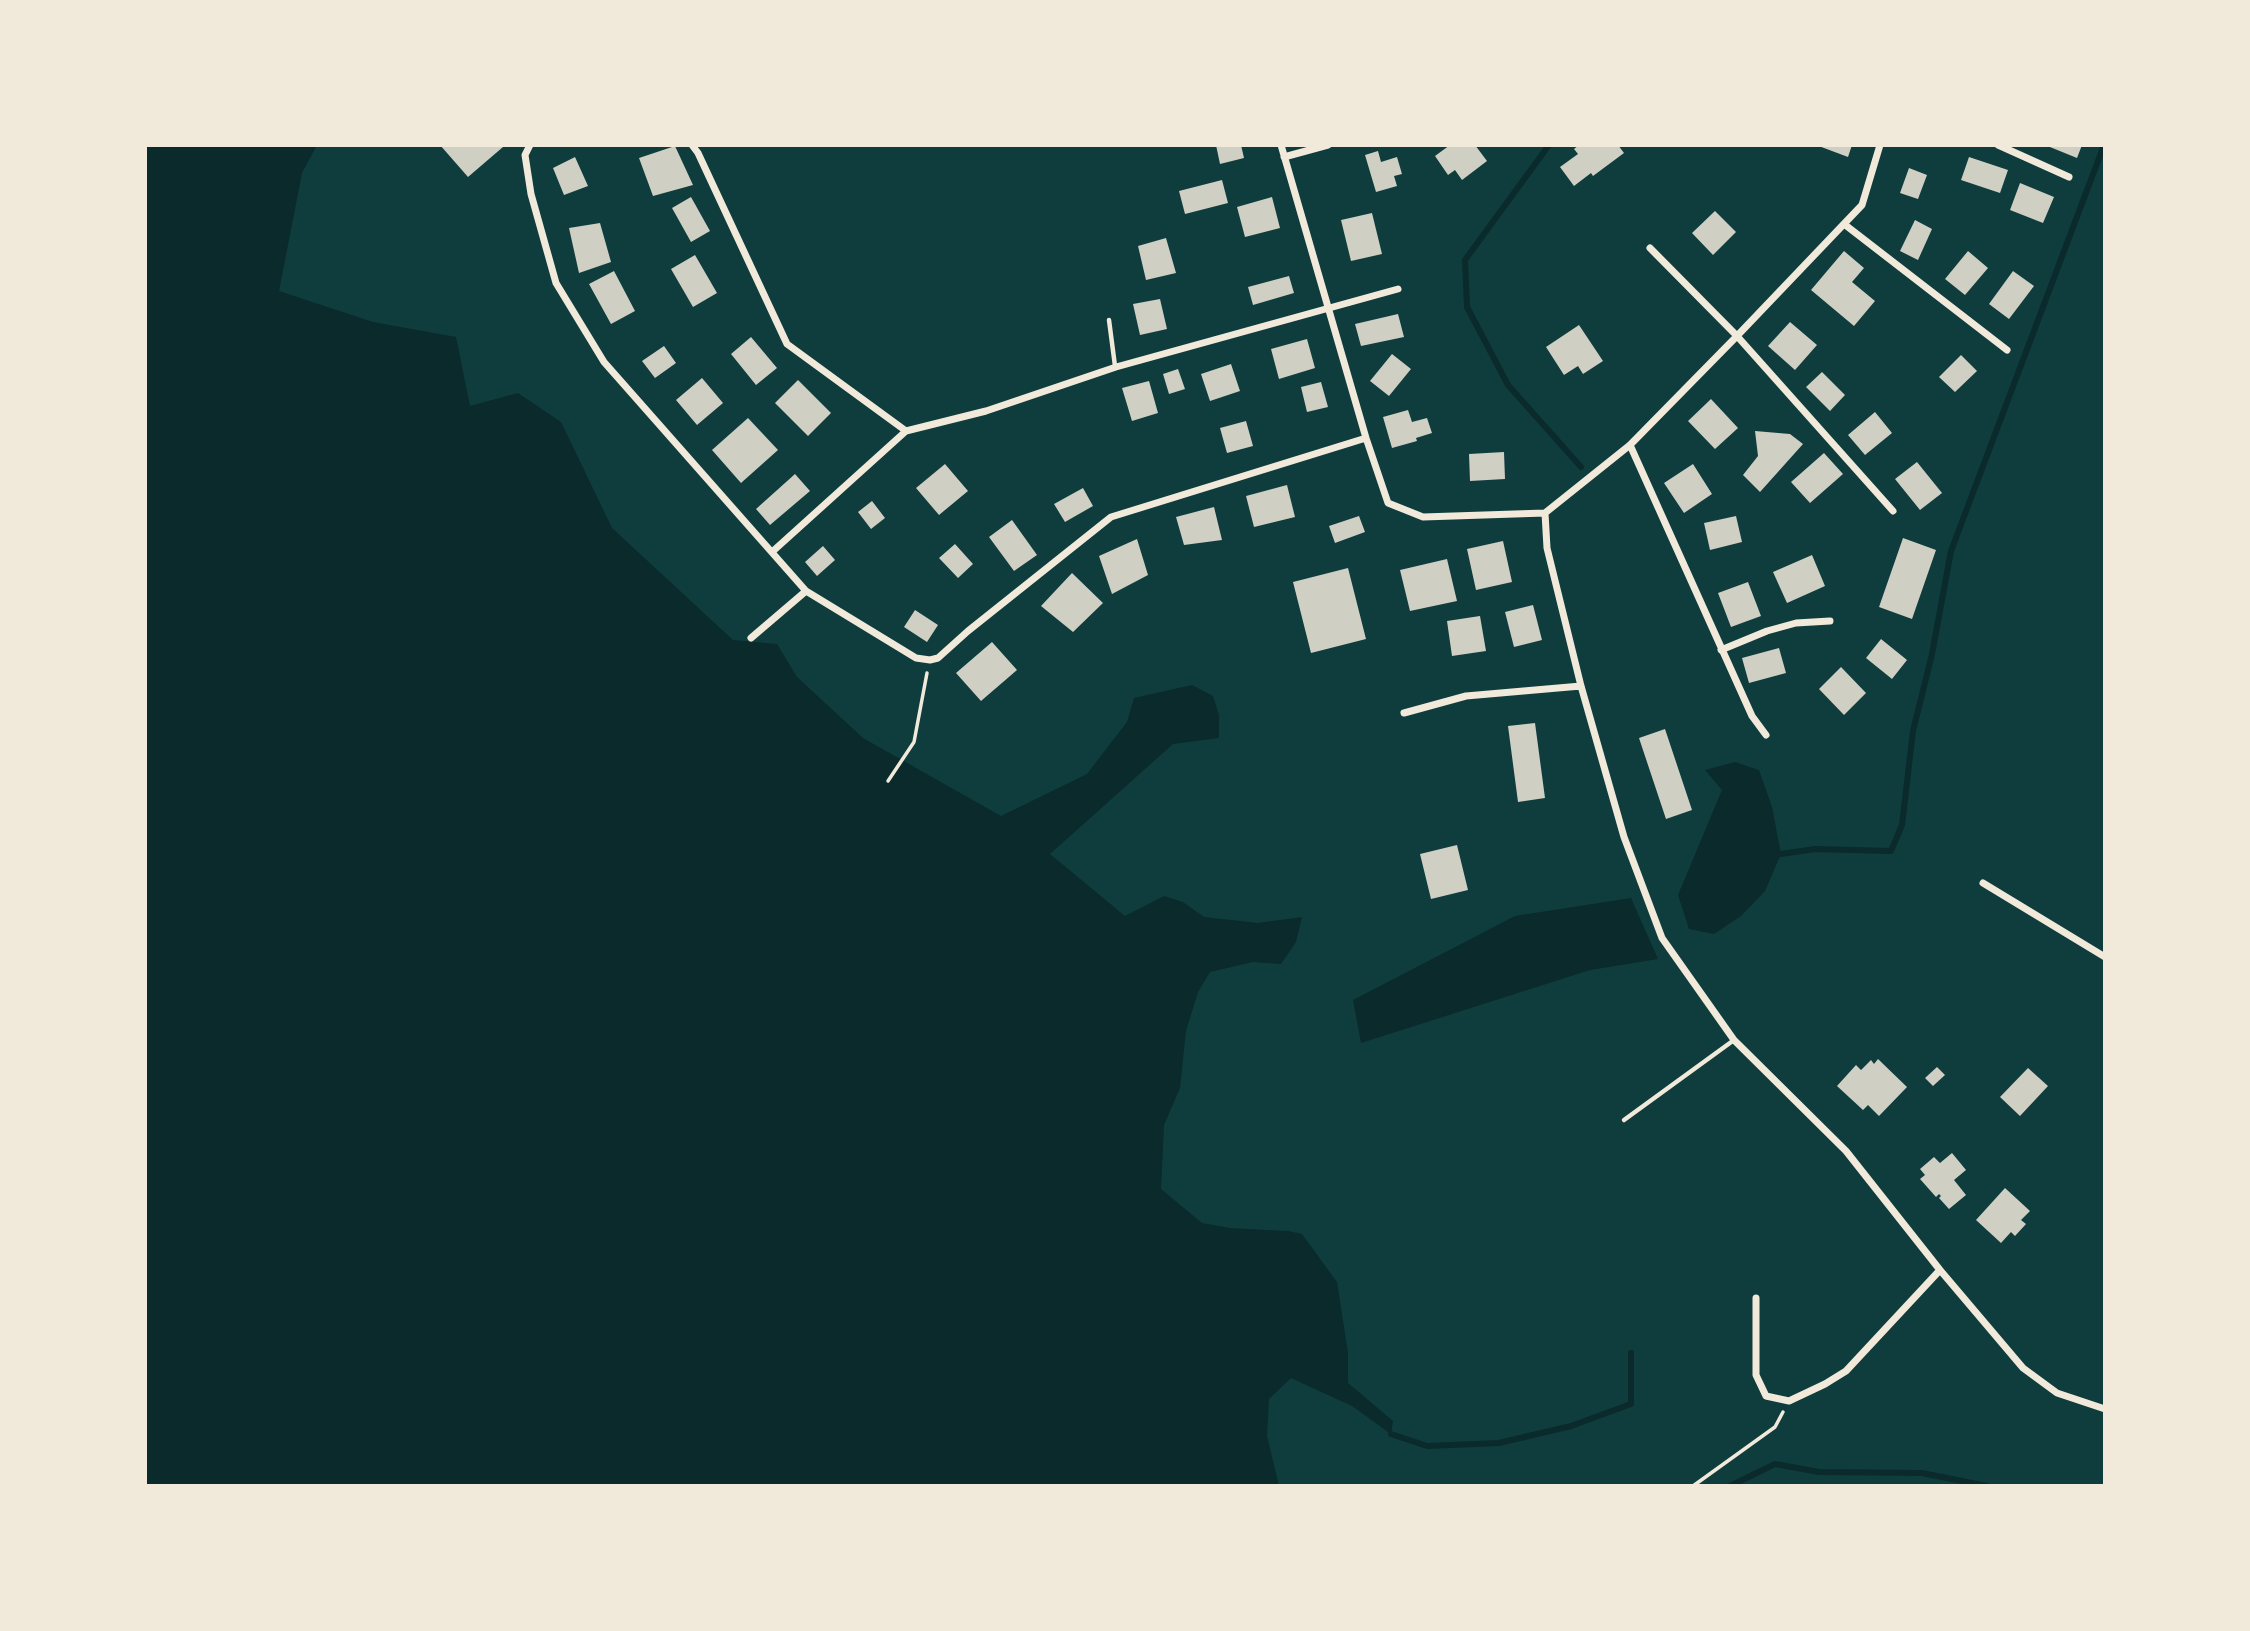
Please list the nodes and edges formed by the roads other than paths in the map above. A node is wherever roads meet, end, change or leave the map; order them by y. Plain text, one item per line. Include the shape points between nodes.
1 (530, 145) edge
2 (692, 145) edge
3 (1281, 145) edge
4 (1328, 145) edge
5 (1880, 145) edge
6 (1998, 145) edge
7 (1284, 156) junction
8 (2069, 177) dead end
9 (1843, 224) junction
10 (1650, 248) dead end
11 (1398, 289) dead end
12 (1329, 308) junction
13 (1109, 320) dead end
14 (1737, 336) junction
15 (2007, 350) dead end
16 (1115, 367) junction
17 (906, 431) junction
18 (1366, 438) junction
19 (1630, 445) junction
20 (1893, 511) dead end
21 (1545, 513) junction
22 (772, 552) junction
23 (806, 591) junction
24 (1830, 621) dead end
25 (751, 638) dead end
26 (1721, 650) junction
27 (1581, 686) junction
28 (1404, 713) dead end
29 (1766, 735) dead end
30 (1983, 883) dead end
31 (2105, 957) edge
32 (1734, 1040) junction
33 (1624, 1119) dead end
34 (1940, 1270) junction
35 (1755, 1298) dead end
36 (2105, 1409) edge

1 - 22 street via 525,155 531,194 556,283 604,362
2 - 17 street via 787,344
3 - 7 street
4 - 7 street
5 - 9 street via 1861,205
6 - 8 street
7 - 12 street
9 - 14 street
9 - 15 street
10 - 14 street
11 - 12 street
12 - 16 street
12 - 18 street
13 - 16 lane
14 - 19 street
14 - 20 street
16 - 17 street via 986,411
17 - 22 street
18 - 21 street via 1388,503 1423,517
18 - 23 street via 1111,517 938,658 916,658
19 - 21 street
19 - 26 street
21 - 27 street via 1547,548
22 - 23 street
23 - 25 street
24 - 26 street via 1796,623
26 - 29 street
27 - 28 street via 1466,696
27 - 32 street via 1624,837 1662,937
30 - 31 street
32 - 33 lane
32 - 34 street via 1846,1152
34 - 35 street via 1846,1371 1789,1401 1766,1396 1756,1375
34 - 36 street via 2023,1368 2057,1393

